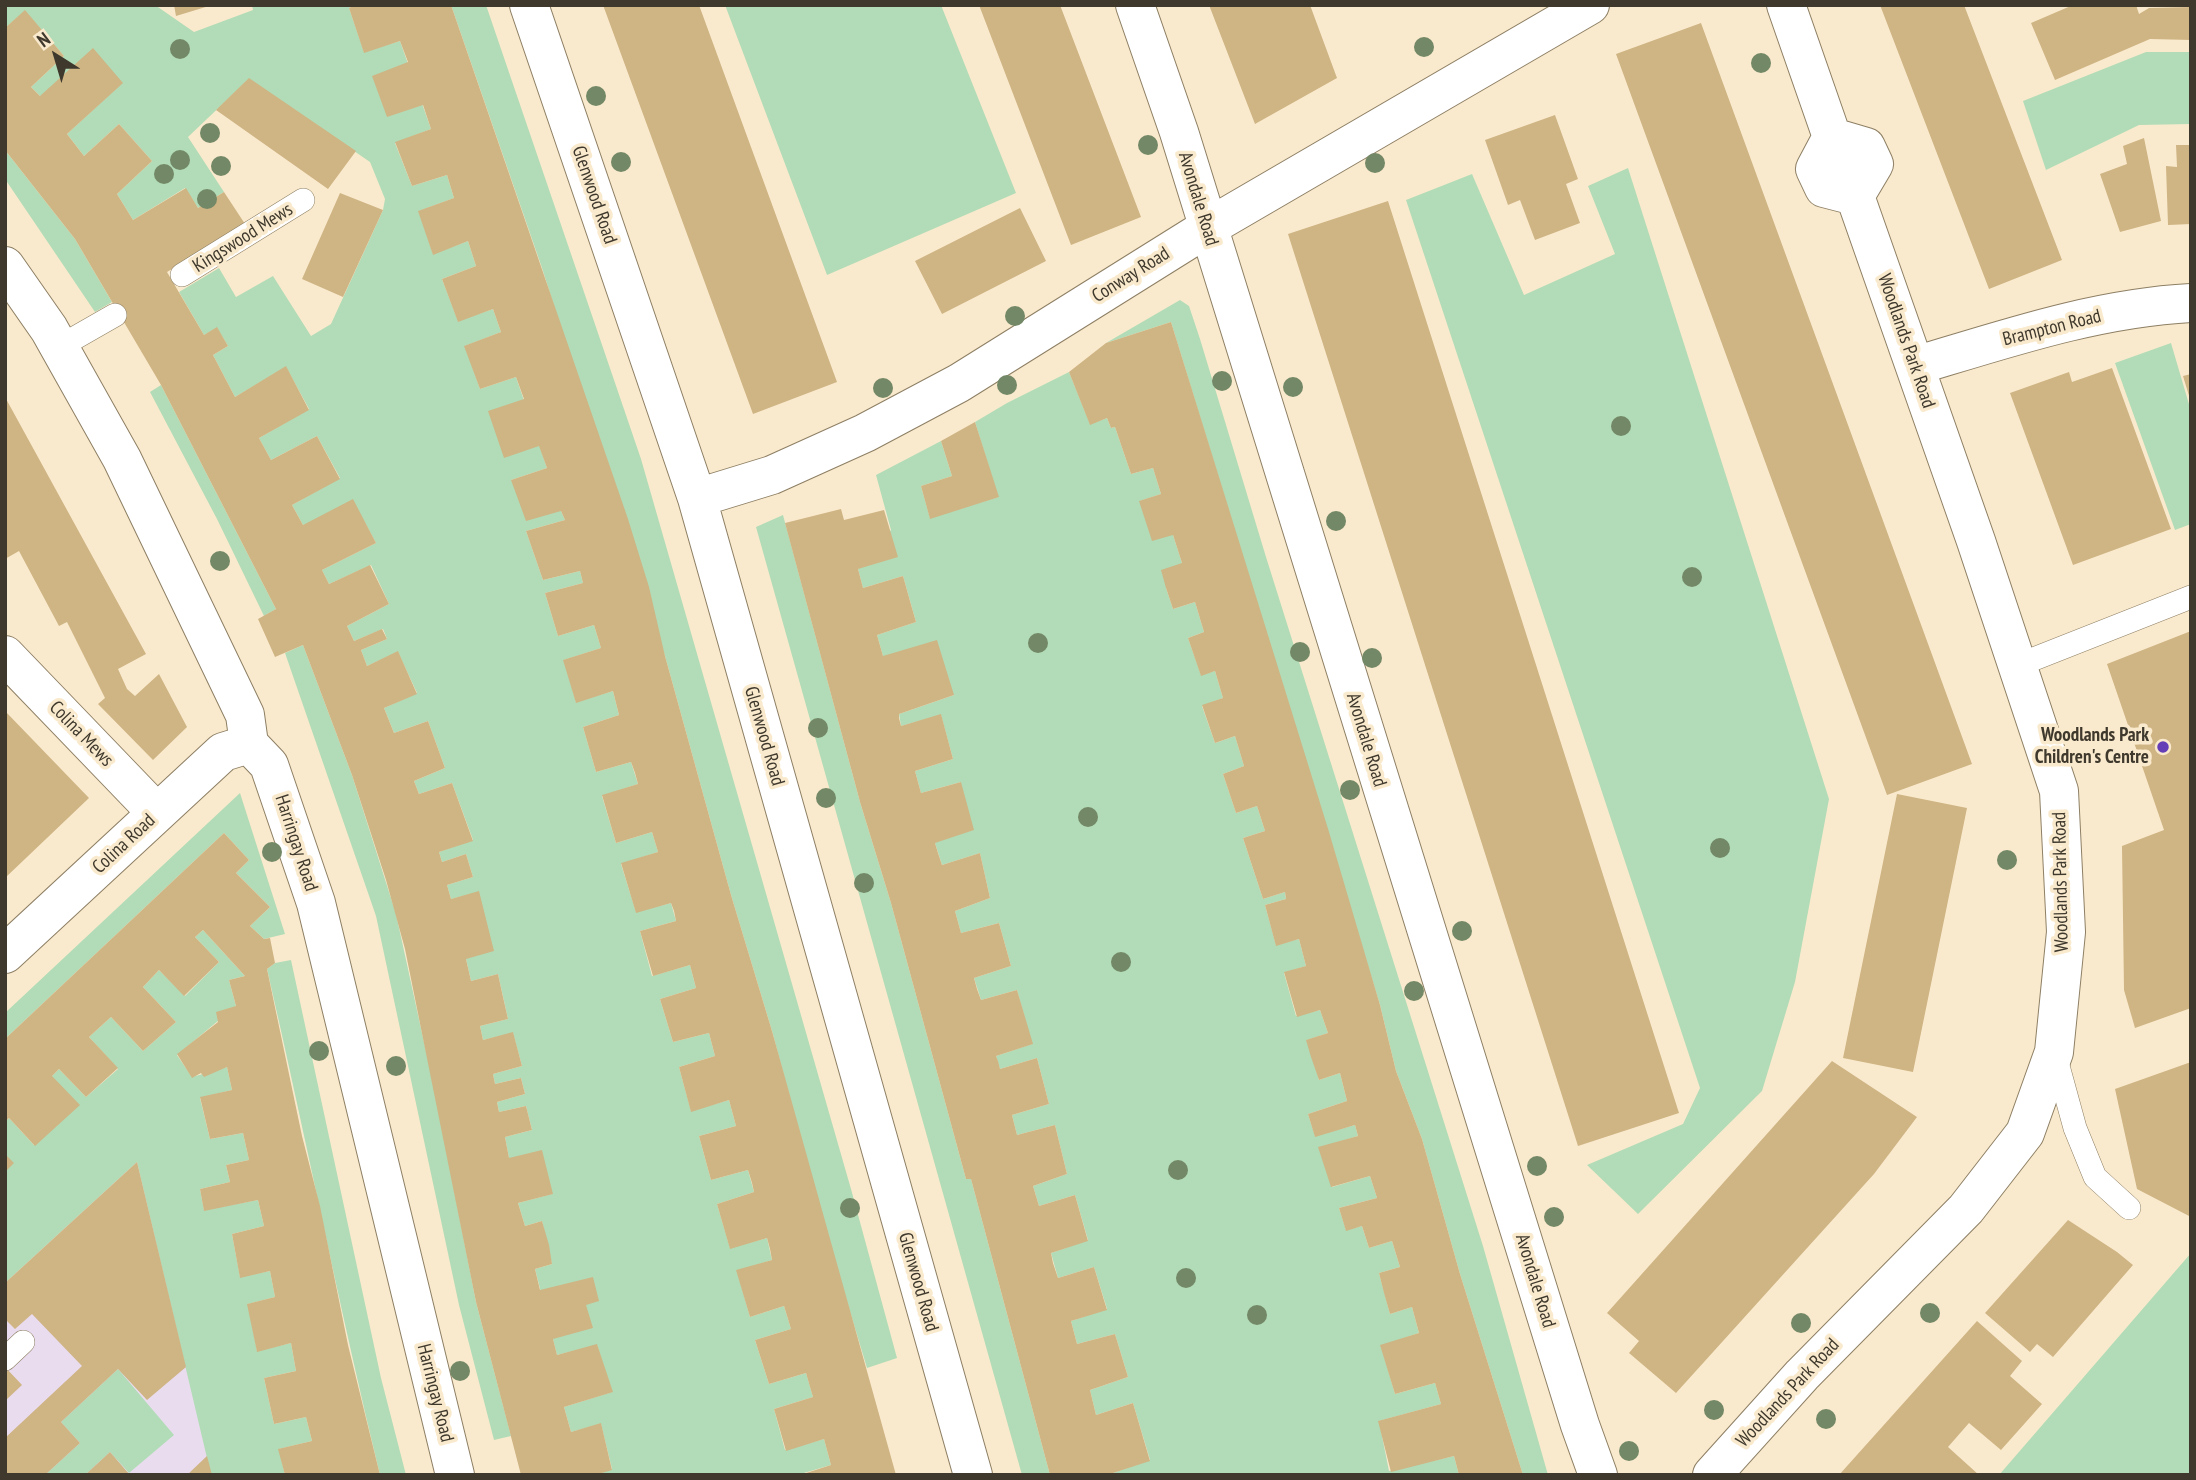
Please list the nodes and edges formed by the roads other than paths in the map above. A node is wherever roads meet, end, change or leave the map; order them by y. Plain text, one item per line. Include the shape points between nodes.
1 (529, 5) edge
2 (1135, 5) edge
3 (1590, 5) edge
4 (1786, 5) edge
5 (303, 200) dead end
6 (1207, 228) junction
7 (5, 266) edge
8 (182, 275) dead end
9 (2191, 303) edge
10 (115, 315) dead end
11 (59, 346) junction
12 (1915, 366) junction
13 (696, 498) junction
14 (2191, 597) edge
15 (5, 655) edge
16 (2016, 666) junction
17 (249, 744) junction
18 (157, 813) junction
19 (5, 954) edge
20 (2054, 1052) junction
21 (2129, 1208) dead end
22 (23, 1342) dead end
23 (5, 1359) edge
24 (456, 1475) edge
25 (973, 1475) edge
26 (1598, 1475) edge
27 (1712, 1475) edge

1 - 13 street, Glenwood Road
2 - 6 street, Avondale Road
3 - 6 street, Conway Road
4 - 12 street, Woodlands Park Road via 1832,137 1866,147 1874,164 1855,196
5 - 8 lane, Kingswood Mews
6 - 13 street, Conway Road via 959,383 865,433 772,475
6 - 26 street, Avondale Road
7 - 11 street, Harringay Road
9 - 12 street, Brampton Road via 2150,305 2049,326
10 - 11 lane
11 - 17 street, Harringay Road via 122,458 214,647 245,715
12 - 16 street, Woodlands Park Road
13 - 25 street, Glenwood Road
14 - 16 lane
15 - 18 street, Colina Mews
16 - 20 street, Woodlands Park Road via 2059,791 2066,932
17 - 18 street, Colina Road via 223,752
17 - 24 street, Harringay Road via 269,765 316,903
18 - 19 street, Colina Road
20 - 21 lane via 2075,1128 2095,1177
20 - 27 street, Woodlands Park Road via 2025,1133 1966,1209 1802,1375
22 - 23 lane

